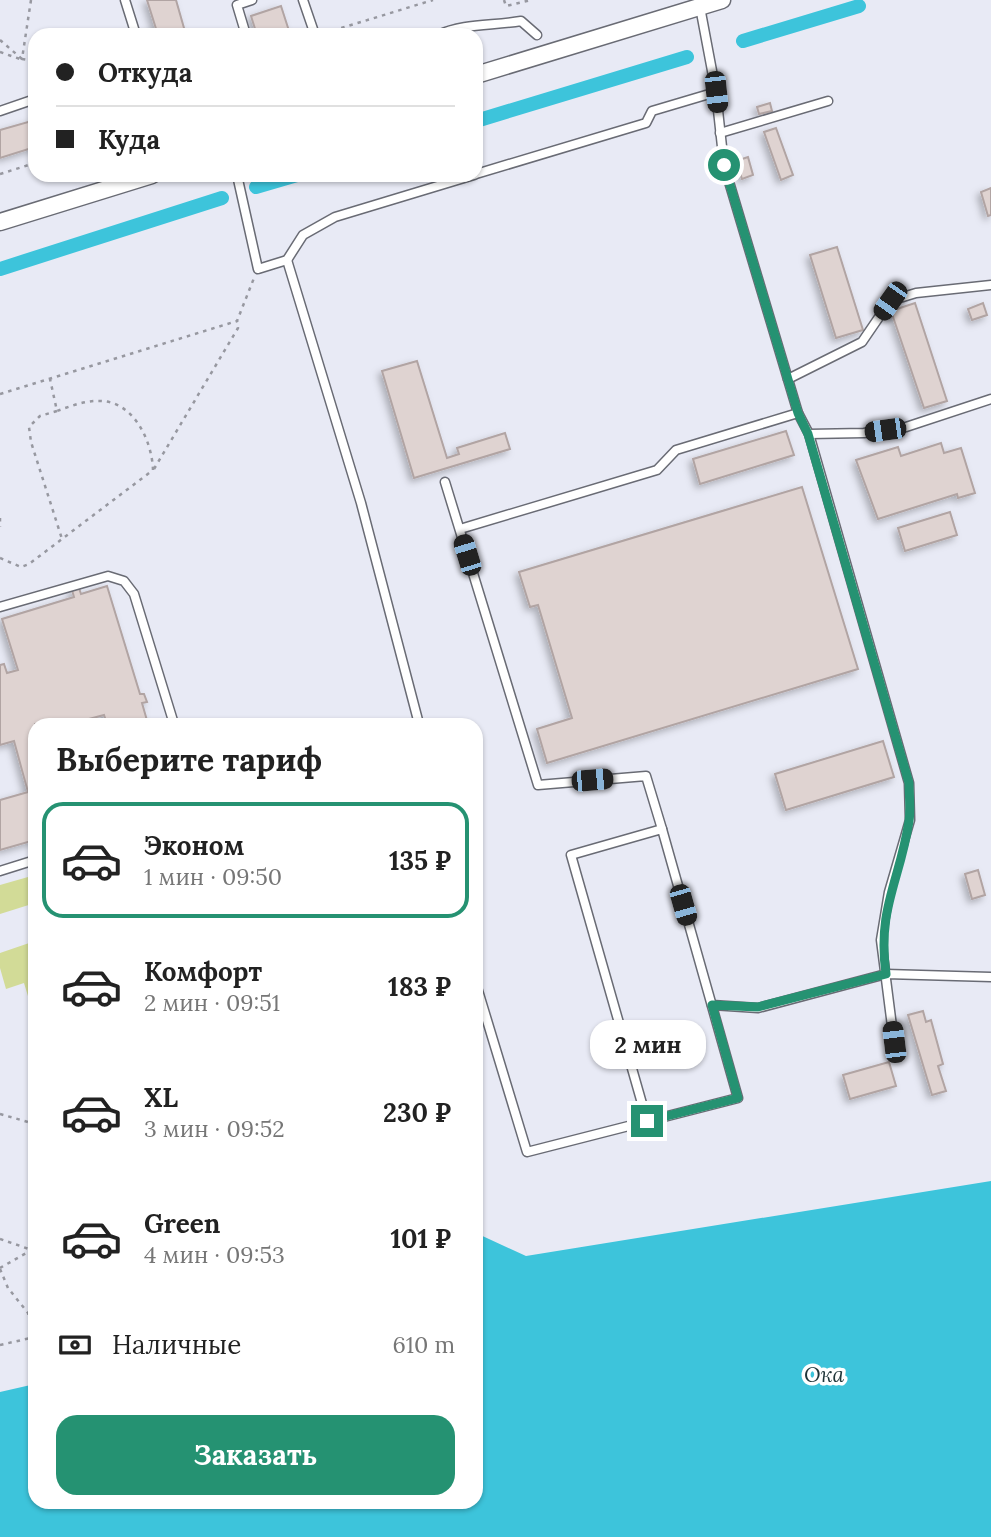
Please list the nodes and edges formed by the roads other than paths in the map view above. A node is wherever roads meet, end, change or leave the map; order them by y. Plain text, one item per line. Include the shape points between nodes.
1 (125, 0) edge
2 (252, 0) edge
3 (303, 0) edge
4 (722, 0) edge
5 (700, 6) junction
6 (134, 28) edge
7 (244, 28) edge
8 (314, 28) edge
9 (454, 28) edge
10 (537, 35) dead end
11 (483, 73) edge
12 (716, 92) junction
13 (28, 101) edge
14 (828, 101) dead end
15 (0, 111) edge
16 (720, 133) junction
17 (483, 173) edge
18 (129, 182) edge
19 (239, 182) edge
20 (452, 182) edge
21 (0, 222) edge
22 (287, 260) junction
23 (991, 285) edge
24 (788, 379) junction
25 (991, 399) edge
26 (798, 413) junction
27 (808, 434) junction
28 (445, 482) dead end
29 (460, 530) junction
30 (0, 607) edge
31 (172, 718) edge
32 (417, 718) edge
33 (662, 829) junction
34 (28, 862) edge
35 (0, 871) edge
36 (886, 974) junction
37 (991, 977) edge
38 (712, 1005) junction
39 (483, 1007) edge
40 (894, 1042) dead end
41 (647, 1121) junction

1 - 6 lane
2 - 7 lane via 237,5
3 - 8 lane
4 - 5 street
5 - 11 street
5 - 12 lane
9 - 10 lane via 521,21
12 - 16 lane
12 - 17 lane via 652,111 646,123
13 - 15 lane
14 - 16 lane
16 - 24 lane via 724,165
18 - 21 street
19 - 22 lane via 258,269
20 - 22 lane via 335,217 303,235
22 - 32 lane via 361,503
23 - 24 lane via 916,293 890,301 862,342
24 - 26 lane
25 - 27 lane via 906,427
26 - 27 lane
26 - 29 lane via 676,450 657,470
27 - 36 lane via 909,783 909,820 881,940
28 - 29 lane
29 - 33 lane via 538,785 646,776
30 - 31 lane via 107,576 124,581 134,594
33 - 38 lane
33 - 41 lane via 571,855
34 - 35 lane
36 - 37 lane
36 - 38 lane via 758,1007
36 - 40 lane
38 - 41 lane via 738,1098
39 - 41 lane via 527,1152

